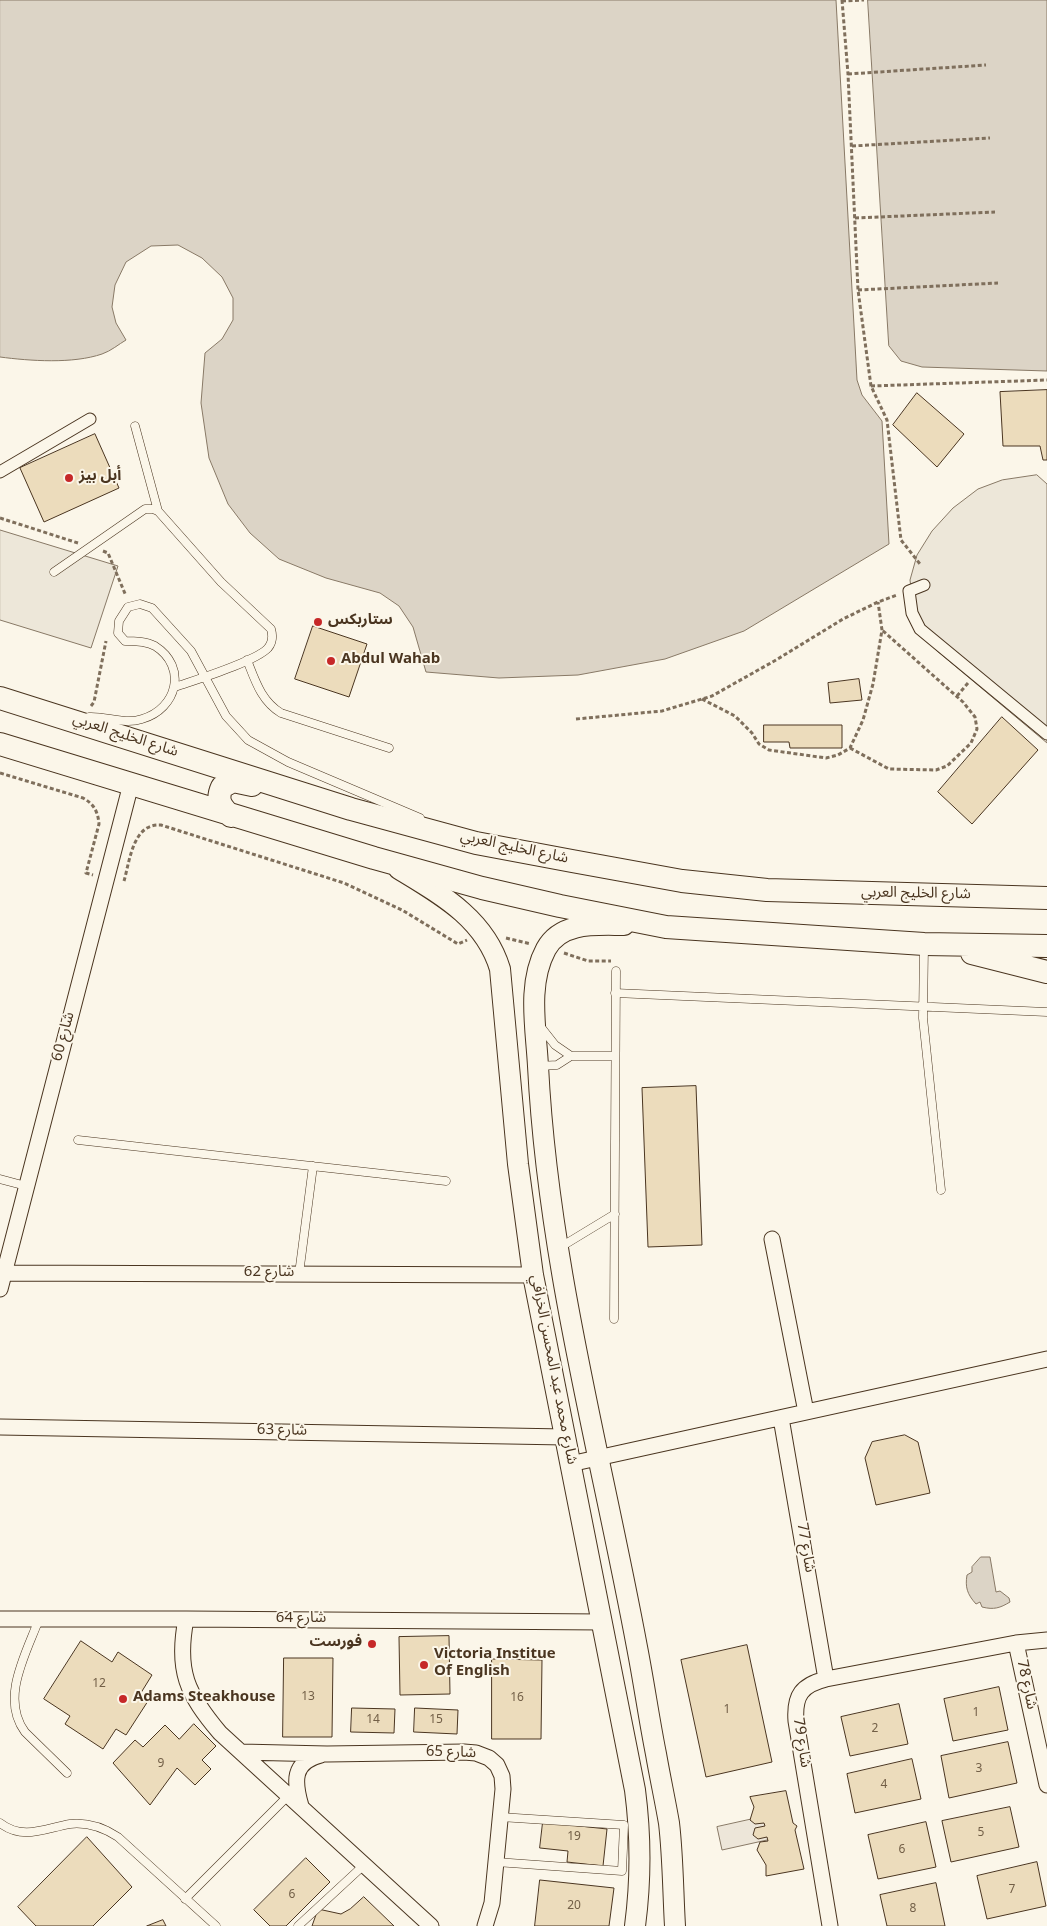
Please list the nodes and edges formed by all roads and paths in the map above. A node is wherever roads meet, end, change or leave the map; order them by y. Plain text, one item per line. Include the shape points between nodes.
1 (864, 0) edge
2 (842, 1) edge
3 (986, 65) dead end
4 (848, 74) junction
5 (990, 138) dead end
6 (852, 146) junction
7 (995, 212) dead end
8 (855, 218) junction
9 (998, 283) dead end
10 (858, 290) junction
11 (1047, 380) edge
12 (871, 386) junction
13 (90, 419) dead end
14 (134, 426) dead end
15 (0, 472) edge
16 (158, 511) junction
17 (920, 564) dead end
18 (54, 572) dead end
19 (924, 585) dead end
20 (909, 591) junction
21 (878, 602) junction
22 (882, 630) junction
23 (106, 641) dead end
24 (247, 660) junction
25 (204, 677) junction
26 (174, 687) junction
27 (0, 698) edge
28 (701, 699) junction
29 (80, 714) junction
30 (576, 719) dead end
31 (1047, 734) edge
32 (0, 744) edge
33 (389, 748) dead end
34 (850, 748) junction
35 (0, 773) edge
36 (131, 784) junction
37 (351, 809) junction
38 (231, 816) junction
39 (476, 843) junction
40 (388, 862) junction
41 (106, 879) junction
42 (1047, 898) edge
43 (666, 927) junction
44 (482, 932) junction
45 (932, 944) junction
46 (1047, 946) edge
47 (616, 971) dead end
48 (1047, 972) edge
49 (616, 993) junction
50 (924, 1007) junction
51 (1047, 1012) edge
52 (535, 1018) junction
53 (571, 1056) junction
54 (615, 1056) junction
55 (538, 1073) junction
56 (511, 1090) junction
57 (78, 1140) dead end
58 (313, 1166) junction
59 (0, 1179) edge
60 (446, 1181) dead end
61 (26, 1186) junction
62 (941, 1190) dead end
63 (615, 1214) junction
64 (772, 1239) dead end
65 (557, 1249) junction
66 (4, 1273) junction
67 (300, 1274) junction
68 (533, 1275) junction
69 (0, 1289) edge
70 (614, 1318) dead end
71 (1047, 1359) edge
72 (806, 1412) junction
73 (781, 1418) junction
74 (0, 1427) edge
75 (565, 1437) junction
76 (600, 1458) junction
77 (570, 1464) junction
78 (0, 1619) edge
79 (39, 1619) junction
80 (186, 1619) junction
81 (603, 1622) junction
82 (1047, 1640) edge
83 (1016, 1644) junction
84 (826, 1679) junction
85 (241, 1752) junction
86 (327, 1754) junction
87 (67, 1773) dead end
88 (1047, 1785) edge
89 (289, 1795) junction
90 (301, 1806) junction
91 (500, 1817) junction
92 (0, 1823) edge
93 (640, 1856) junction
94 (496, 1862) junction
95 (364, 1865) junction
96 (185, 1899) junction
97 (216, 1926) edge
98 (298, 1926) edge
99 (431, 1926) edge
100 (485, 1926) edge
101 (635, 1926) edge
102 (645, 1926) edge
103 (675, 1926) edge
104 (830, 1926) edge

1 - 2 path
2 - 4 path
3 - 4 path
4 - 6 path
5 - 6 path
6 - 8 path
7 - 8 path
8 - 10 path
9 - 10 path
10 - 12 path
11 - 12 path
12 - 17 path via 887,420 901,540
13 - 15 street
14 - 16 lane
16 - 18 lane via 145,509
16 - 24 lane via 221,582 272,629 272,640 267,649
19 - 20 street
20 - 21 path
20 - 31 street via 912,613 920,629
21 - 22 path
21 - 28 path via 843,619 720,692
22 - 34 path via 874,684
22 - 34 path via 963,702 975,718 977,729 971,743 947,766 936,770 889,769
23 - 29 path via 94,702
24 - 25 lane
24 - 33 lane via 260,692 274,709
25 - 26 lane
25 - 26 lane via 191,651 157,612 146,605 128,607 119,621 120,638 154,645 161,651 172,667
25 - 39 lane via 226,716 248,740 288,762
26 - 29 lane via 166,704 143,719 125,722
27 - 29 main road, شارع الخليج العربي
28 - 30 path via 662,711
28 - 34 path via 735,716 759,744 769,750 826,758
29 - 37 main road, شارع الخليج العربي
32 - 36 main road
35 - 41 path via 83,798 92,805 99,824 86,873
36 - 38 main road
36 - 41 street, شارع 60
37 - 38 main road via 329,809 233,781 224,785 220,796 222,808
37 - 39 main road, شارع الخليج العربي
38 - 40 main road
39 - 42 main road, شارع الخليج العربي via 682,881 767,890
40 - 43 main road via 482,888
40 - 44 main road, شارع محمد عبد المحسن الخرافي via 450,902
41 - 44 path via 123,884 138,835 150,825 161,824 344,883 402,910 458,944
41 - 61 street, شارع 60
43 - 45 main road
43 - 52 main road, شارع محمد عبد المحسن الخرافي via 590,925 559,934 546,947 538,969
44 - 56 main road, شارع محمد عبد المحسن الخرافي via 500,969
45 - 46 main road
45 - 48 main road
45 - 50 lane
47 - 49 lane
49 - 50 lane
49 - 54 lane
50 - 51 lane
50 - 62 lane
52 - 53 lane via 547,1037
52 - 55 main road, شارع محمد عبد المحسن الخرافي
53 - 54 lane
53 - 55 lane via 557,1065 544,1067
54 - 63 lane
55 - 56 main road via 521,1080
55 - 65 main road, شارع محمد عبد المحسن الخرافي via 541,1125
56 - 68 main road, شارع محمد عبد المحسن الخرافي
57 - 58 lane
58 - 60 lane
58 - 67 lane
59 - 61 lane
61 - 66 street, شارع 60
63 - 65 lane
63 - 70 lane
64 - 72 street
65 - 76 main road, شارع محمد عبد المحسن الخرافي
66 - 67 street, شارع 62
66 - 69 street, شارع 60
67 - 68 street, شارع 62
68 - 75 main road, شارع محمد عبد المحسن الخرافي
71 - 72 street
72 - 73 street
73 - 76 street
73 - 84 street, شارع 77
74 - 75 street, شارع 63
75 - 77 main road, شارع محمد عبد المحسن الخرافي
76 - 77 street
76 - 103 main road, شارع محمد عبد المحسن الخرافي via 669,1825
77 - 81 main road, شارع محمد عبد المحسن الخرافي
78 - 79 street, شارع 64
79 - 80 street, شارع 64
79 - 87 lane via 16,1682 14,1711 25,1732
80 - 81 street, شارع 64
80 - 85 street via 182,1662 190,1691 211,1722
81 - 93 main road, شارع محمد عبد المحسن الخرافي via 635,1790
82 - 83 street
83 - 84 street, شارع 79
83 - 88 street, شارع 78
84 - 104 street, شارع 79 via 804,1688 795,1714
85 - 86 street, شارع 65
85 - 89 street
86 - 90 street, شارع 65 via 308,1760 299,1769 296,1782
86 - 91 street, شارع 65 via 464,1752 483,1755 493,1761 502,1776
89 - 90 street
89 - 96 lane
90 - 95 street
91 - 94 street, شارع 65
91 - 94 lane via 624,1825 622,1872
92 - 96 lane via 28,1833 72,1824 101,1828 118,1837
93 - 101 main road, شارع محمد عبد المحسن الخرافي via 640,1894
93 - 102 main road via 648,1888
94 - 100 street, شارع 65 via 492,1903
95 - 98 lane
95 - 99 street
96 - 97 lane

